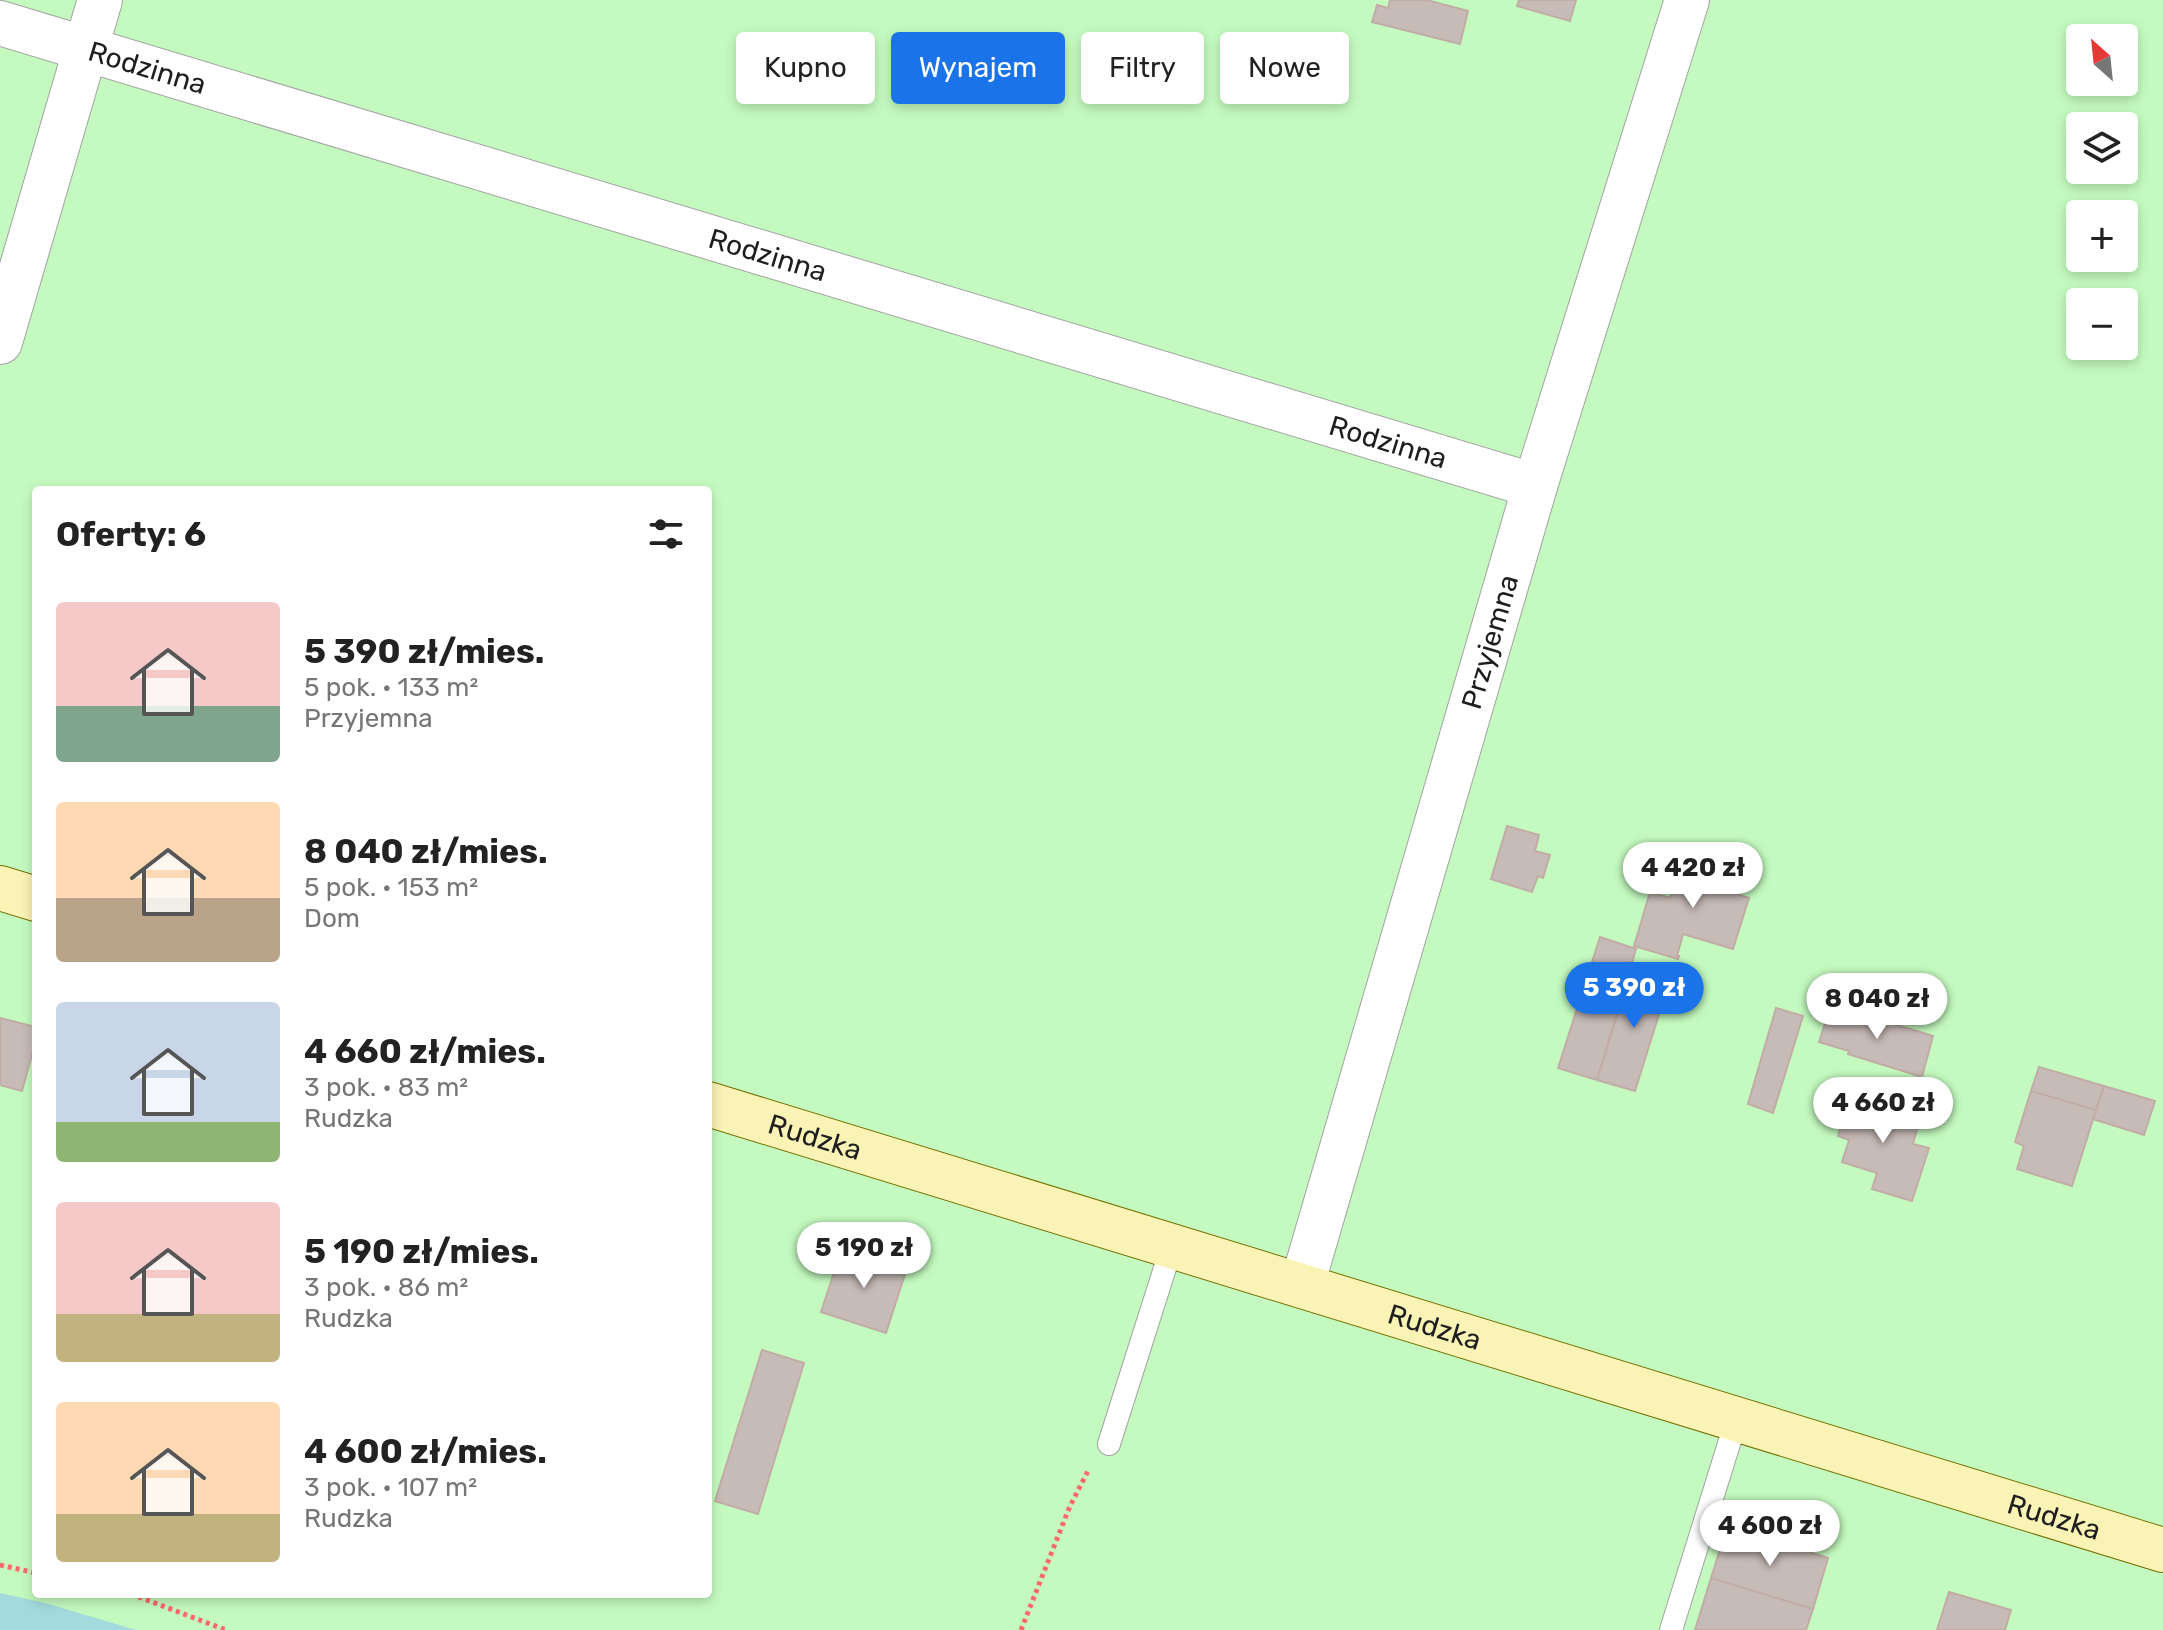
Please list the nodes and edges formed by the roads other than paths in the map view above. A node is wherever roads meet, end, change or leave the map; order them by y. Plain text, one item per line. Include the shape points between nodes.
1 (100, 0) edge
2 (1687, 0) edge
3 (0, 23) edge
4 (85, 48) junction
5 (0, 342) edge
6 (1535, 486) junction
7 (0, 888) edge
8 (32, 898) edge
9 (712, 1105) edge
10 (1172, 1246) junction
11 (1302, 1285) junction
12 (1737, 1418) junction
13 (1109, 1444) road end
14 (2163, 1550) edge
15 (1671, 1630) edge

1 - 4 street
2 - 6 street, Przyjemna
3 - 4 street, Rodzinna
4 - 5 street
4 - 6 street, Rodzinna
6 - 11 street, Przyjemna
7 - 8 street
9 - 10 street, Rudzka
10 - 11 street, Rudzka
10 - 13 lane
11 - 12 street, Rudzka
12 - 14 street, Rudzka
12 - 15 lane

